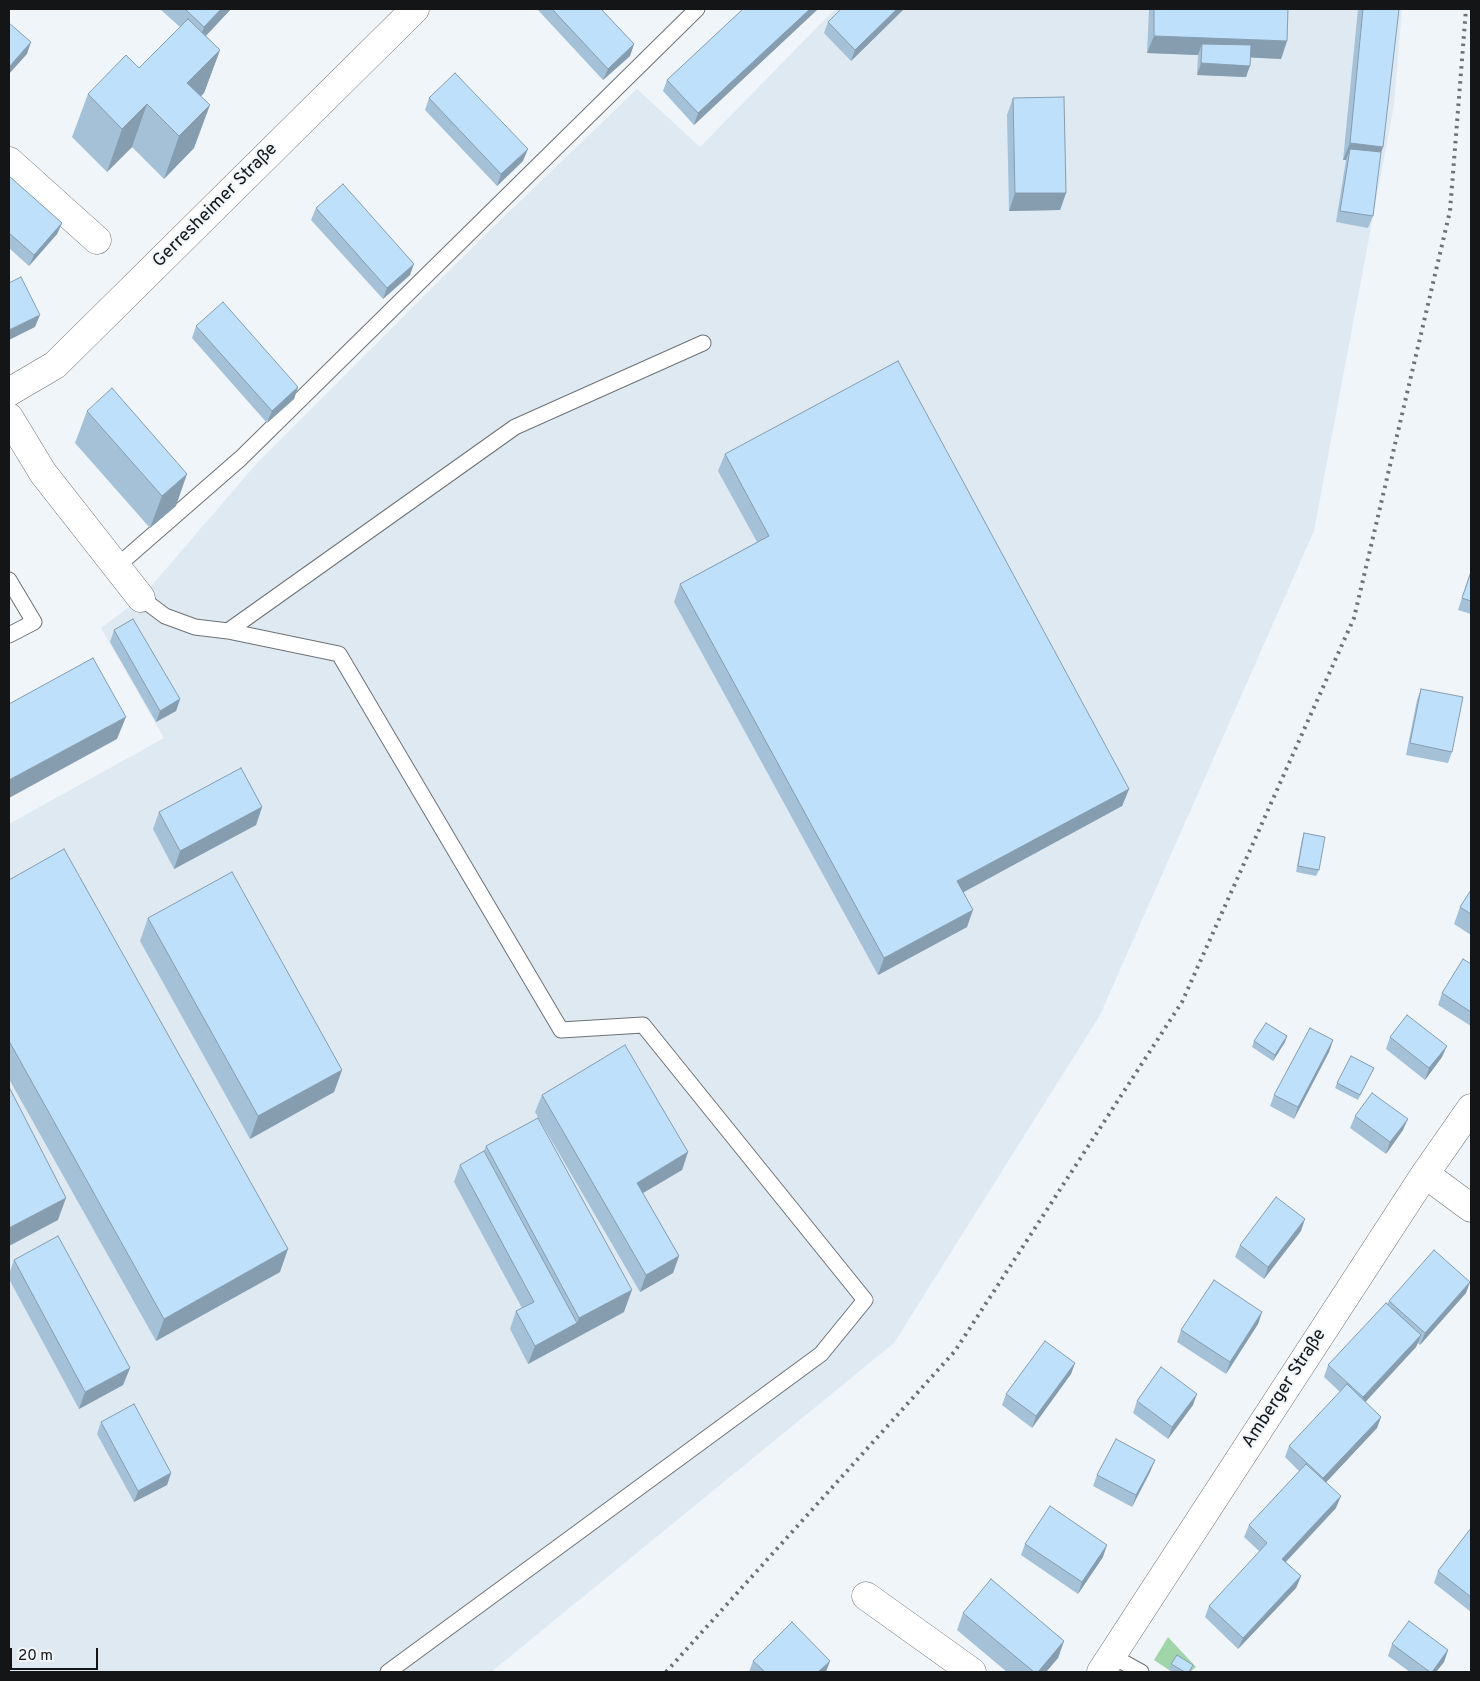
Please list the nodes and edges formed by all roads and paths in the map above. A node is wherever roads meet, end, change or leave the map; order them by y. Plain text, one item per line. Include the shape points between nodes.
1 (415, 9) edge
2 (697, 9) edge
3 (9, 161) edge
4 (97, 240) dead end
5 (703, 343) dead end
6 (9, 392) edge
7 (9, 417) edge
8 (116, 567) junction
9 (9, 580) edge
10 (141, 598) joint
11 (228, 631) junction
12 (9, 635) edge
13 (1471, 1108) edge
14 (1425, 1174) junction
15 (1471, 1208) edge
16 (866, 1596) dead end
17 (1107, 1664) edge
18 (388, 1672) edge
19 (972, 1672) edge
20 (1141, 1672) edge

1 - 6 street, Gerresheimer Straße via 55,365
2 - 8 lane via 241,458
3 - 4 street
5 - 11 lane via 515,427
7 - 8 street via 43,472
8 - 10 street
9 - 12 lane via 34,622
10 - 11 lane via 164,616 195,627
11 - 18 lane via 339,654 561,1030 643,1025 865,1300 821,1354
13 - 14 street, Amberger Straße
14 - 15 street
14 - 17 street, Amberger Straße
16 - 19 street
17 - 20 lane

